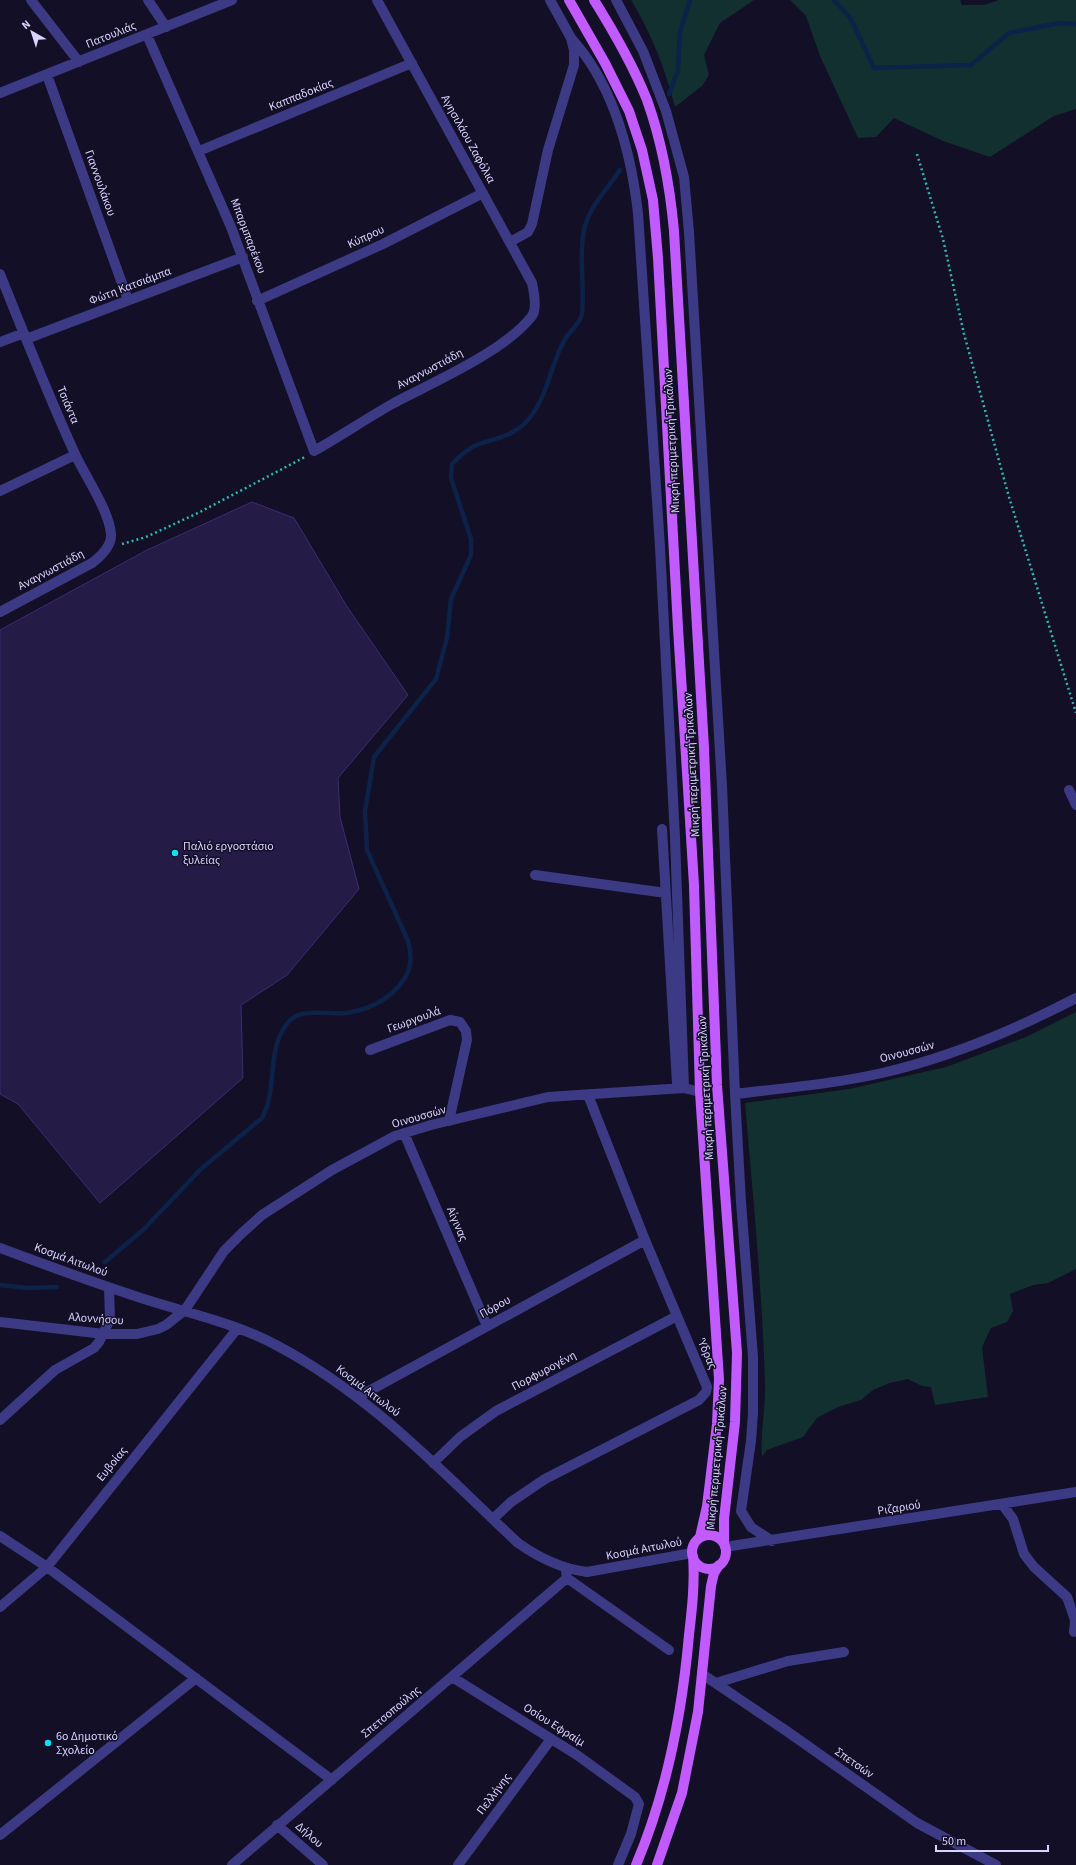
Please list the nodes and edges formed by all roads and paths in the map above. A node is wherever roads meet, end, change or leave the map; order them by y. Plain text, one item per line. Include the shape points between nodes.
1 (31, 0) edge
2 (148, 0) edge
3 (232, 0) edge
4 (377, 0) edge
5 (550, 0) edge
6 (569, 0) edge
7 (594, 0) edge
8 (616, 0) edge
9 (219, 2) edge
10 (166, 27) junction
11 (147, 35) junction
12 (571, 38) junction
13 (79, 62) junction
14 (412, 64) junction
15 (47, 76) junction
16 (0, 93) edge
17 (199, 151) junction
18 (917, 154) dead end
19 (483, 193) junction
20 (510, 242) junction
21 (243, 257) junction
22 (0, 274) edge
23 (534, 292) joint
24 (128, 300) junction
25 (257, 301) junction
26 (25, 336) junction
27 (0, 342) edge
28 (314, 452) junction
29 (75, 455) junction
30 (0, 491) edge
31 (109, 545) junction
32 (0, 612) edge
33 (1076, 713) edge
34 (1069, 790) dead end
35 (1076, 805) edge
36 (662, 829) dead end
37 (535, 875) dead end
38 (666, 893) junction
39 (1076, 998) edge
40 (370, 1050) dead end
41 (681, 1088) junction
42 (700, 1092) junction
43 (735, 1094) junction
44 (588, 1095) junction
45 (449, 1121) junction
46 (404, 1133) junction
47 (645, 1240) junction
48 (0, 1248) edge
49 (109, 1288) junction
50 (185, 1310) junction
51 (677, 1316) junction
52 (0, 1322) edge
53 (487, 1326) junction
54 (237, 1329) junction
55 (104, 1334) junction
56 (358, 1396) junction
57 (0, 1420) edge
58 (433, 1463) junction
59 (1076, 1492) edge
60 (1002, 1504) junction
61 (493, 1520) junction
62 (0, 1536) edge
63 (700, 1537) junction
64 (772, 1541) junction
65 (724, 1545) junction
66 (692, 1555) junction
67 (719, 1564) junction
68 (47, 1567) junction
69 (566, 1567) junction
70 (567, 1578) junction
71 (0, 1607) edge
72 (1074, 1632) dead end
73 (669, 1650) dead end
74 (844, 1652) dead end
75 (702, 1674) junction
76 (452, 1677) junction
77 (196, 1678) junction
78 (716, 1683) junction
79 (551, 1739) junction
80 (332, 1780) junction
81 (277, 1825) junction
82 (0, 1835) edge
83 (232, 1865) edge
84 (323, 1865) edge
85 (458, 1865) edge
86 (618, 1865) edge
87 (636, 1865) edge
88 (657, 1865) edge
89 (996, 1865) edge

1 - 13 street
2 - 10 street
3 - 9 street, Πατουλιάς
4 - 14 street, Αγησιλάου Ζαφόλια
5 - 12 street
6 - 42 main road, Μικρή περιμετρική Τρικάλων via 606,63 629,111 642,150 653,200 659,266 694,885
7 - 65 main road, Μικρή περιμετρική Τρικάλων via 624,51 646,100 664,163 673,219 704,748 717,1086 737,1360 735,1422 724,1519
8 - 43 street via 643,51 660,95 685,186 722,786
9 - 10 street, Πατουλιάς
10 - 11 street, Πατουλιάς
11 - 13 street, Πατουλιάς
11 - 17 street, Μπαρμπαρέκου
12 - 20 street via 574,65 548,150 532,224 528,232
12 - 41 street via 584,53 601,83 616,118 630,165 638,213 653,430 675,837
13 - 15 street, Πατουλιάς
14 - 17 street, Καππαδοκίας
14 - 19 street, Αγησιλάου Ζαφόλια
15 - 16 street, Πατουλιάς
15 - 24 street, Γιαννουλάκου
17 - 21 street, Μπαρμπαρέκου
18 - 33 path via 943,239 964,334 1009,497
19 - 20 street, Αγησιλάου Ζαφόλια
19 - 25 street, Κύπρου via 383,244
20 - 23 street, Αγησιλάου Ζαφόλια via 532,283
21 - 24 street, Φώτη Κατσιάμπα
21 - 25 street, Μπαρμπαρέκου
22 - 26 street, Τσιάντα
23 - 28 street, Αναγνωστιάδη via 533,314 518,332 484,355 394,404
24 - 26 street, Φώτη Κατσιάμπα
25 - 28 street, Μπαρμπαρέκου
26 - 27 street, Φώτη Κατσιάμπα
26 - 29 street, Τσιάντα
28 - 31 path via 157,532 130,542
29 - 30 street
29 - 31 street, Τσιάντα via 108,521 111,533
31 - 32 street, Αναγνωστιάδη via 92,563
34 - 35 street
36 - 38 street
37 - 38 street
38 - 41 street
39 - 43 street, Οινουσσών via 998,1037 917,1064 859,1077
40 - 45 street, Γεωργουλά via 450,1020 460,1022 466,1031 467,1040
41 - 42 street, Οινουσσών
41 - 44 street, Οινουσσών
42 - 63 main road, Μικρή περιμετρική Τρικάλων via 719,1390 708,1506
43 - 64 street via 753,1374 751,1441 740,1511 751,1527
44 - 45 street, Οινουσσών via 548,1097
44 - 47 street, Ύδρας
45 - 46 street, Οινουσσών
46 - 50 street, Οινουσσών via 332,1170 262,1216 224,1251
46 - 53 street, Αίγινας
47 - 51 street, Ύδρας
47 - 53 street, Πόρου
48 - 49 street, Κοσμά Αιτωλού
49 - 50 street, Κοσμά Αιτωλού
49 - 55 street via 110,1319
50 - 54 street, Κοσμά Αιτωλού
50 - 55 street, Αλοννήσου via 158,1328 137,1334
51 - 58 street, Πορφυρογένη via 496,1411 460,1437
51 - 61 street, Ύδρας via 707,1387 699,1400 545,1479 511,1502
52 - 55 street, Αλοννήσου
53 - 56 street, Πόρου
54 - 56 street, Κοσμά Αιτωλού via 274,1344
54 - 68 street, Ευβοίας
55 - 57 street via 94,1348 55,1370
56 - 58 street, Κοσμά Αιτωλού
58 - 61 street, Κοσμά Αιτωλού
59 - 60 street, Ριζαριού
60 - 64 street, Ριζαριού
60 - 72 street via 1013,1519 1024,1554 1034,1567 1067,1597 1075,1620
61 - 69 street, Κοσμά Αιτωλού via 530,1551
62 - 68 street
63 - 65 main road, Μικρή περιμετρική Τρικάλων via 713,1535
63 - 66 main road, Μικρή περιμετρική Τρικάλων via 693,1545
64 - 65 street, Ριζαριού
65 - 67 main road, Μικρή περιμετρική Τρικάλων via 725,1557
66 - 67 main road via 697,1564 705,1568 714,1568
66 - 69 street, Κοσμά Αιτωλού via 587,1572
66 - 87 main road, Μικρή περιμετρική Τρικάλων via 693,1590 677,1727 655,1815
67 - 75 main road, Μικρή περιμετρική Τρικάλων via 711,1586
68 - 71 street, Ευβοίας
68 - 77 street
69 - 70 street
70 - 73 street
70 - 76 street, Σπετσοπούλης
74 - 78 street via 788,1661
75 - 78 street, Σπετσών
75 - 88 main road, Μικρή περιμετρική Τρικάλων via 698,1712 682,1793
76 - 79 street, Οσίου Εφραίμ
76 - 80 street, Σπετσοπούλης
77 - 80 street
77 - 82 street
78 - 89 street, Σπετσών via 918,1824
79 - 85 street, Πελλήνης
79 - 86 street, Οσίου Εφραίμ via 601,1771 638,1800 637,1816
80 - 81 street, Σπετσοπούλης
81 - 83 street, Σπετσοπούλης
81 - 84 street, Δήλου

